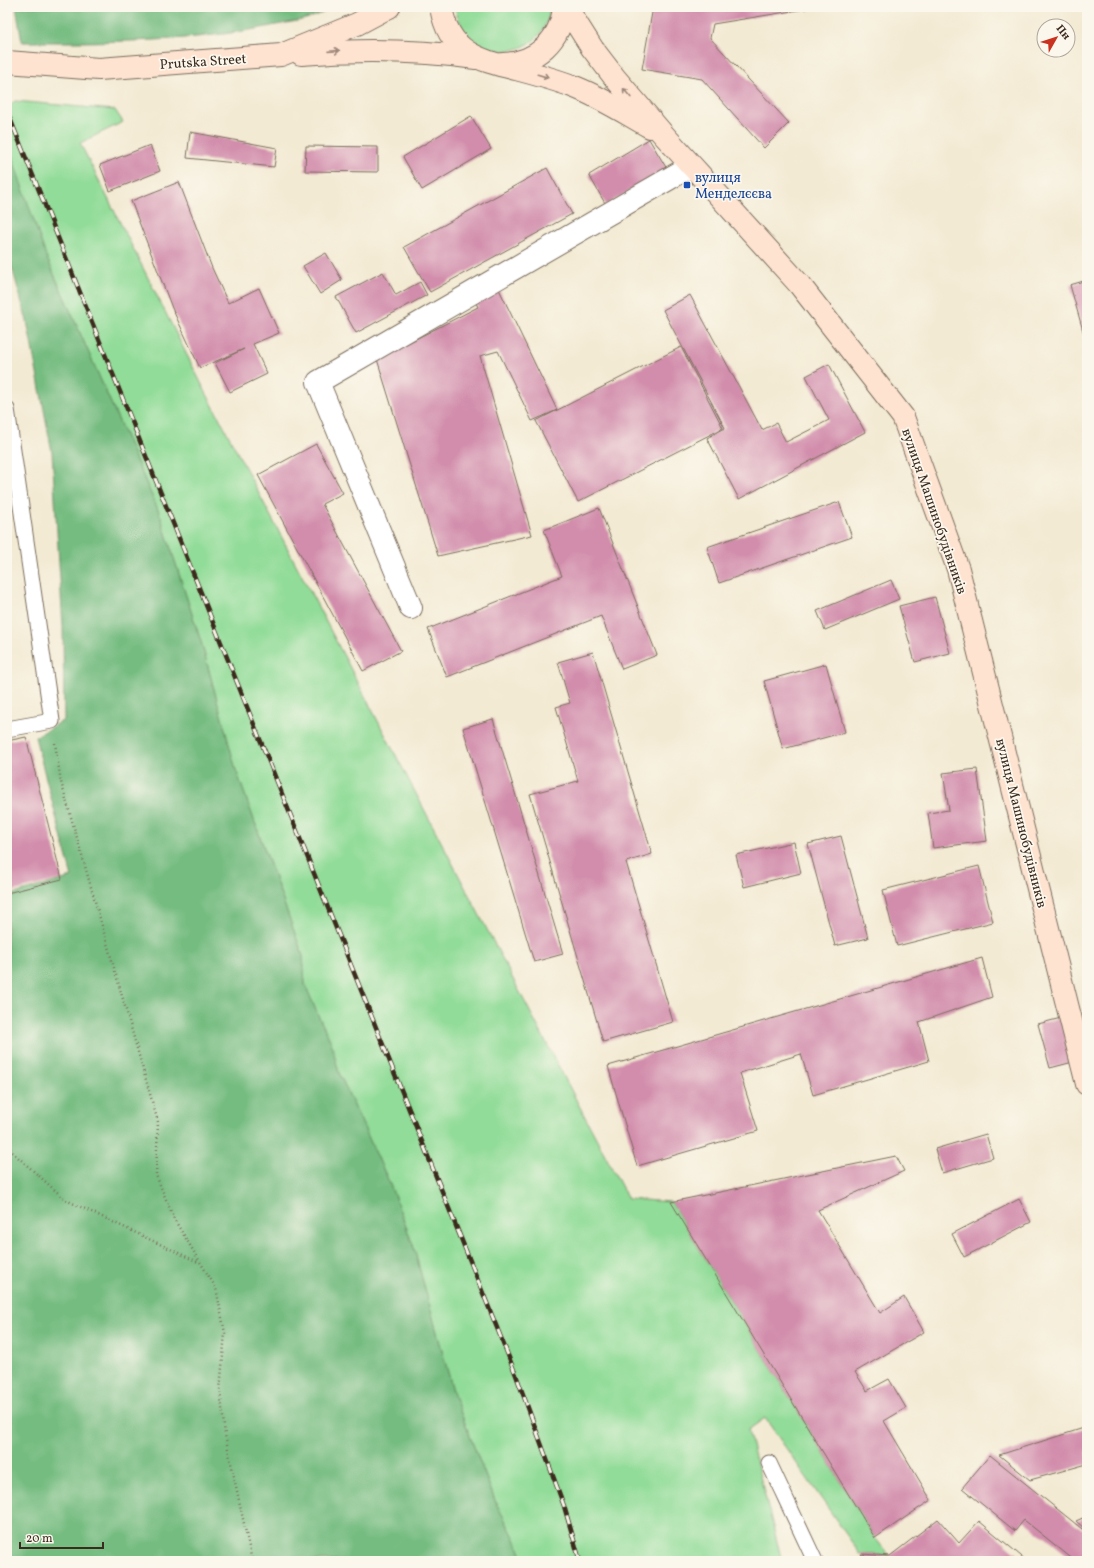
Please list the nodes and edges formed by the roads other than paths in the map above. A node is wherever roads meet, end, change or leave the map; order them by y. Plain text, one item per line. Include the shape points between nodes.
1 (389, 7) edge
2 (441, 7) edge
3 (565, 7) edge
4 (282, 55) junction
5 (484, 60) junction
6 (7, 62) edge
7 (662, 133) junction
8 (691, 166) junction
9 (7, 409) edge
10 (411, 608) dead end
11 (7, 729) edge
12 (1087, 1084) edge
13 (768, 1463) dead end
14 (815, 1561) edge

1 - 4 street, Prutska Street via 357,24
2 - 5 street via 454,41 464,50
3 - 5 street via 559,29 544,49 536,55 521,62 505,64
7 -> 3 street, вулиця Машинобудівників via 592,48
4 -> 5 street via 391,50 433,52
4 - 6 street, Prutska Street via 99,69
5 -> 7 street via 573,86
7 - 8 street, вулиця Машинобудівників
8 - 10 street via 318,382
8 - 12 street, вулиця Машинобудівників via 799,284 903,417 958,569
9 - 11 lane via 52,721
13 - 14 lane

